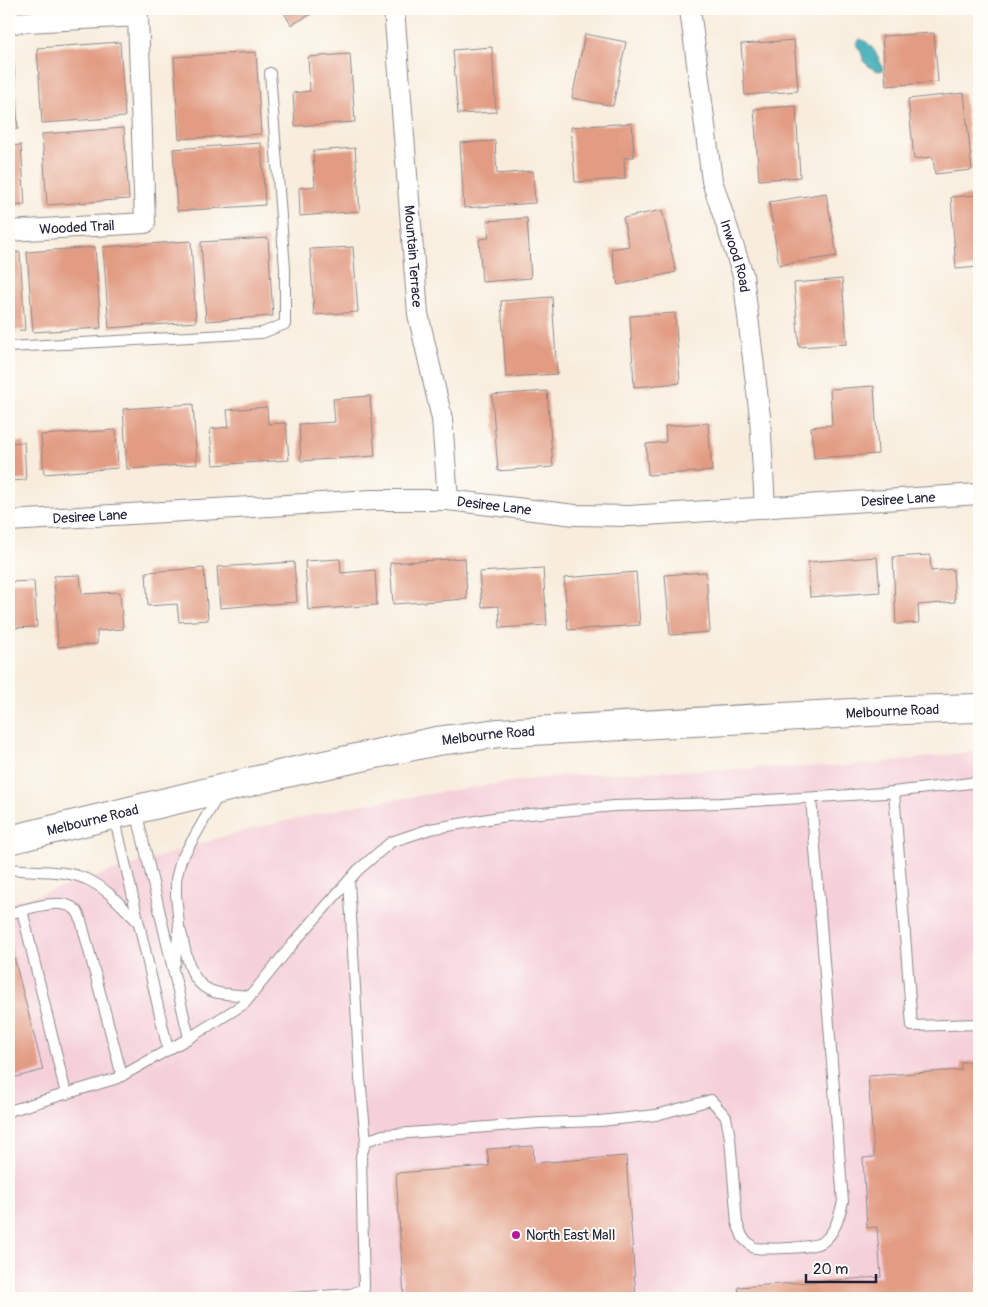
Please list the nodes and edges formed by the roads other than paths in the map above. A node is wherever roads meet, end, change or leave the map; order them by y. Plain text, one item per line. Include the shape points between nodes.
1 (394, 9) edge
2 (690, 9) edge
3 (9, 23) edge
4 (270, 73) dead end
5 (9, 231) edge
6 (9, 348) edge
7 (979, 494) edge
8 (448, 500) junction
9 (765, 508) junction
10 (9, 521) edge
11 (979, 708) edge
12 (979, 782) edge
13 (222, 789) junction
14 (894, 792) junction
15 (811, 798) junction
16 (125, 812) junction
17 (9, 840) edge
18 (9, 869) edge
19 (348, 880) junction
20 (22, 910) junction
21 (9, 914) edge
22 (138, 921) junction
23 (179, 925) junction
24 (174, 971) junction
25 (250, 997) junction
26 (979, 1024) edge
27 (189, 1038) junction
28 (168, 1050) junction
29 (122, 1076) junction
30 (66, 1094) junction
31 (9, 1111) edge
32 (366, 1141) junction
33 (294, 1298) edge

1 - 8 street, Mountain Terrace via 418,314 442,419
2 - 9 street, Inwood Road via 712,181 743,276 760,417
3 - 5 street, Wooded Trail via 138,16 145,223
4 - 6 lane via 285,324 262,333
7 - 9 street, Desiree Lane
8 - 9 street, Desiree Lane via 584,515 629,516
8 - 10 street, Desiree Lane via 372,500
11 - 13 main road, Melbourne Road via 499,733 438,741
12 - 14 lane
13 - 16 main road, Melbourne Road
13 - 23 lane via 181,860 176,878
14 - 15 lane
14 - 26 lane via 912,1026
15 - 19 lane via 614,806 500,817 430,829 392,842
15 - 32 lane via 843,1202 837,1224 824,1242 807,1246 754,1248 743,1238 738,1222 726,1118 712,1100 656,1114 600,1121 383,1135
16 - 17 main road, Melbourne Road
16 - 22 lane
16 - 24 lane
18 - 22 lane via 64,873 87,879
19 - 25 lane
19 - 32 lane
20 - 21 lane
20 - 29 lane via 46,904 67,905 78,912
20 - 30 lane
22 - 28 lane
23 - 24 lane
23 - 25 lane via 190,970 199,983 208,990
24 - 27 lane
25 - 27 lane
27 - 28 lane
28 - 29 lane
29 - 30 lane
30 - 31 lane
32 - 33 lane via 361,1156 364,1289 351,1294

